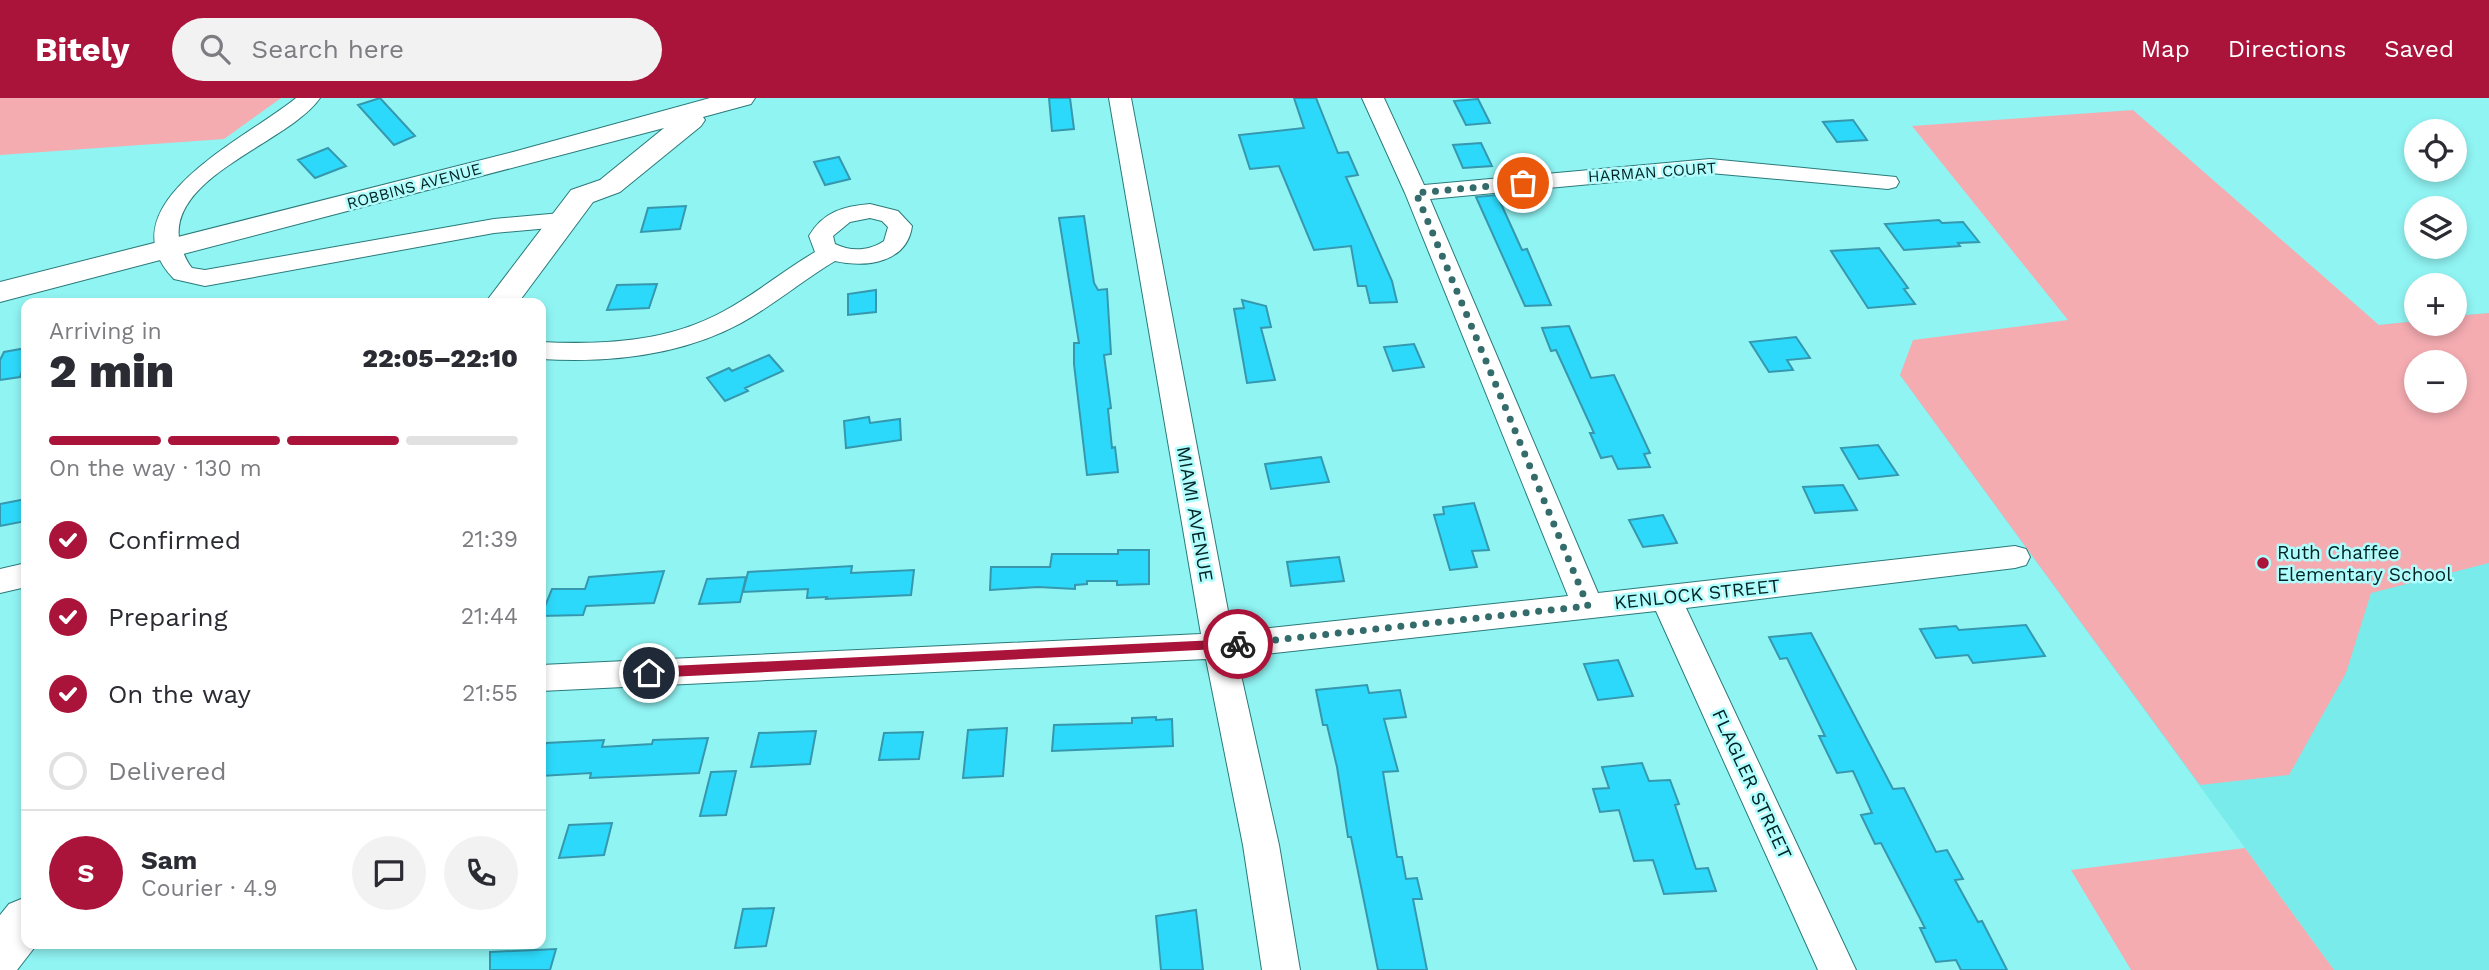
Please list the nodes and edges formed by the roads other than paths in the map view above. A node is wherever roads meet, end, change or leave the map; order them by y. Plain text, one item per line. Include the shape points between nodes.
1 (309, 98) edge
2 (741, 98) edge
3 (1120, 98) edge
4 (1373, 98) edge
5 (708, 101) edge
6 (657, 121) junction
7 (1888, 182) dead end
8 (1416, 193) junction
9 (582, 196) junction
10 (561, 220) junction
11 (169, 250) junction
12 (831, 253) dead end
13 (0, 292) edge
14 (505, 298) edge
15 (546, 351) edge
16 (2015, 557) dead end
17 (21, 576) edge
18 (0, 581) edge
19 (1666, 598) junction
20 (1588, 606) junction
21 (1219, 646) junction
22 (546, 678) edge
23 (21, 926) edge
24 (0, 953) edge
25 (1281, 970) edge
26 (1838, 970) edge

1 - 11 street via 184,193 169,215
2 - 5 main road
3 - 21 street, MIAMI AVENUE
4 - 8 street
5 - 6 main road
5 - 9 main road via 610,186
6 - 9 main road via 594,172 581,187
6 - 11 main road, ROBBINS AVENUE
7 - 8 street, HARMAN COURT via 1710,166
8 - 20 street
9 - 10 main road
10 - 11 street via 504,224 205,278 184,275
10 - 14 main road
11 - 13 main road, ROBBINS AVENUE
12 - 15 street via 730,318 700,330 614,352
16 - 19 street, KENLOCK STREET
17 - 18 street
19 - 20 street, KENLOCK STREET
19 - 26 street, FLAGLER STREET
20 - 21 street, KENLOCK STREET
21 - 22 street, KENLOCK STREET
21 - 25 street, MIAMI AVENUE via 1261,845
23 - 24 main road

